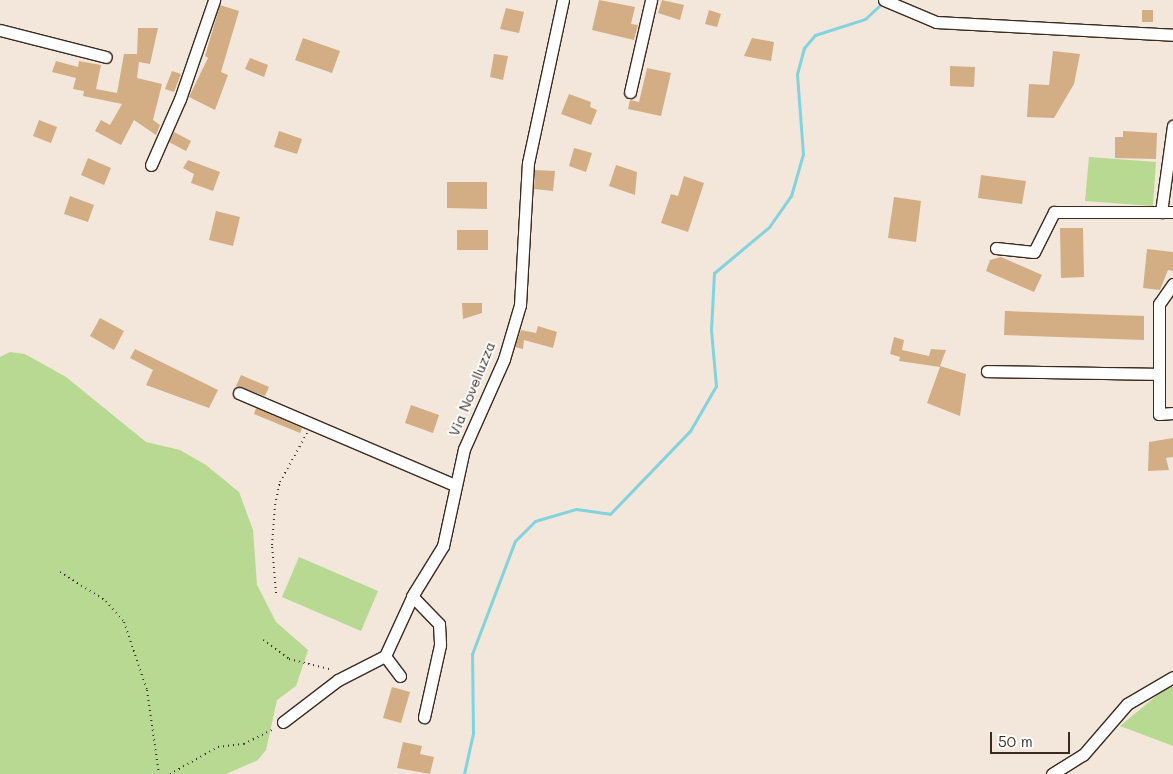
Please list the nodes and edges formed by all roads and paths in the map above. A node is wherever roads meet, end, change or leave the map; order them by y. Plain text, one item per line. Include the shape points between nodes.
1 (214, 0) edge
2 (564, 0) edge
3 (651, 0) edge
4 (884, 0) edge
5 (0, 30) edge
6 (1173, 35) edge
7 (106, 57) dead end
8 (630, 92) dead end
9 (1173, 126) edge
10 (151, 165) dead end
11 (1160, 212) junction
12 (1173, 212) edge
13 (996, 248) dead end
14 (1173, 284) edge
15 (987, 370) dead end
16 (1158, 374) junction
17 (239, 393) dead end
18 (1173, 413) edge
19 (312, 424) junction
20 (455, 485) junction
21 (60, 572) dead end
22 (276, 593) dead end
23 (412, 596) junction
24 (263, 640) dead end
25 (385, 656) junction
26 (340, 670) dead end
27 (400, 676) dead end
28 (1173, 677) edge
29 (424, 717) dead end
30 (283, 722) joint
31 (1068, 770) edge
32 (159, 774) edge
33 (170, 774) edge
34 (1052, 774) edge

1 - 10 street via 180,99
2 - 20 street, Via Novelluzza via 528,163 520,305 504,359 464,449
3 - 8 street
4 - 6 street via 904,12 936,22
5 - 7 street
9 - 11 street
11 - 12 street
11 - 13 street via 1054,212 1034,252
14 - 16 street via 1160,304
15 - 16 street
16 - 18 street via 1159,414
17 - 19 street
19 - 20 street
19 - 22 path via 280,482 272,528
20 - 23 street, Via Novelluzza via 443,546
21 - 32 path via 106,601 124,622 147,690
23 - 25 street, Via Novelluzza
23 - 29 street via 439,624 440,645
24 - 26 path via 289,659 319,670
25 - 27 street
25 - 30 street via 338,680
28 - 31 street via 1127,704
30 - 33 path via 244,744 218,747
31 - 34 street

